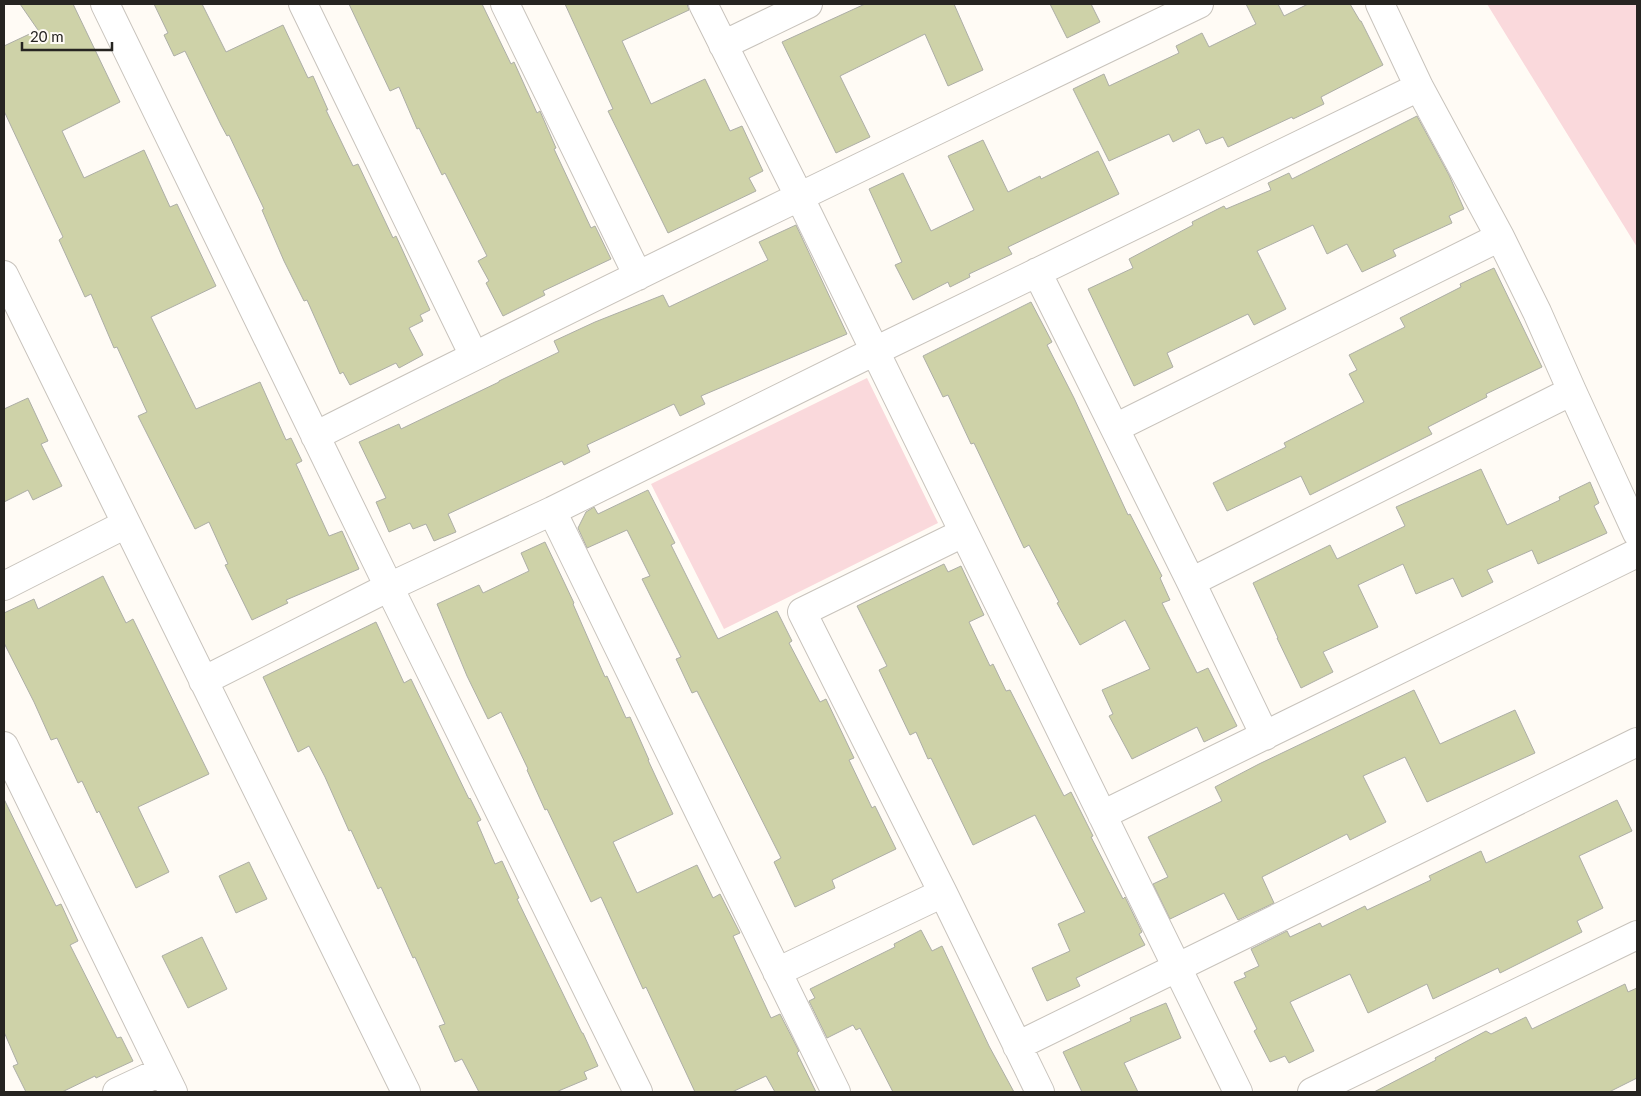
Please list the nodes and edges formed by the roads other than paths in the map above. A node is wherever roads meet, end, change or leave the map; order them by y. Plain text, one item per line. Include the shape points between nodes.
1 (105, 4) edge
2 (303, 4) edge
3 (505, 4) edge
4 (703, 4) edge
5 (808, 4) edge
6 (1199, 4) edge
7 (1380, 4) edge
8 (723, 45) junction
9 (1419, 87) junction
10 (799, 196) junction
11 (1500, 237) junction
12 (1037, 272) junction
13 (4, 275) edge
14 (638, 276) junction
15 (875, 351) junction
16 (474, 356) junction
17 (1572, 391) junction
18 (1114, 428) junction
19 (316, 436) junction
20 (552, 511) junction
21 (126, 524) junction
22 (963, 533) junction
23 (1637, 533) edge
24 (1637, 553) edge
25 (1191, 582) junction
26 (4, 586) edge
27 (389, 588) junction
28 (203, 681) junction
29 (1265, 736) junction
30 (1637, 742) edge
31 (4, 746) edge
32 (1102, 815) junction
33 (942, 893) junction
34 (1637, 935) edge
35 (1176, 968) junction
36 (777, 972) junction
37 (1017, 1046) junction
38 (168, 1082) edge
39 (117, 1092) edge
40 (406, 1092) edge
41 (638, 1092) edge
42 (836, 1092) edge
43 (1040, 1092) edge
44 (1238, 1092) edge
45 (1312, 1092) edge

1 - 19 street
2 - 16 street
3 - 14 street
4 - 8 street
5 - 8 street
6 - 10 street
7 - 9 street
8 - 10 street
9 - 11 street
9 - 12 street
10 - 14 street
10 - 15 street
11 - 17 street
11 - 18 street
12 - 15 street
12 - 18 street
13 - 21 street
14 - 16 street
15 - 20 street
15 - 22 street
16 - 19 street
17 - 23 street
17 - 25 street
18 - 25 street
19 - 27 street
20 - 27 street
20 - 36 street
21 - 26 street
21 - 28 street
22 - 32 street
22 - 33 street via 802,612
24 - 29 street
25 - 29 street
27 - 28 street
27 - 41 street
28 - 40 street
29 - 32 street
30 - 35 street
31 - 38 street
32 - 35 street
33 - 36 street
33 - 37 street
34 - 45 street
35 - 37 street
35 - 44 street
36 - 42 street
37 - 43 street
38 - 39 street

